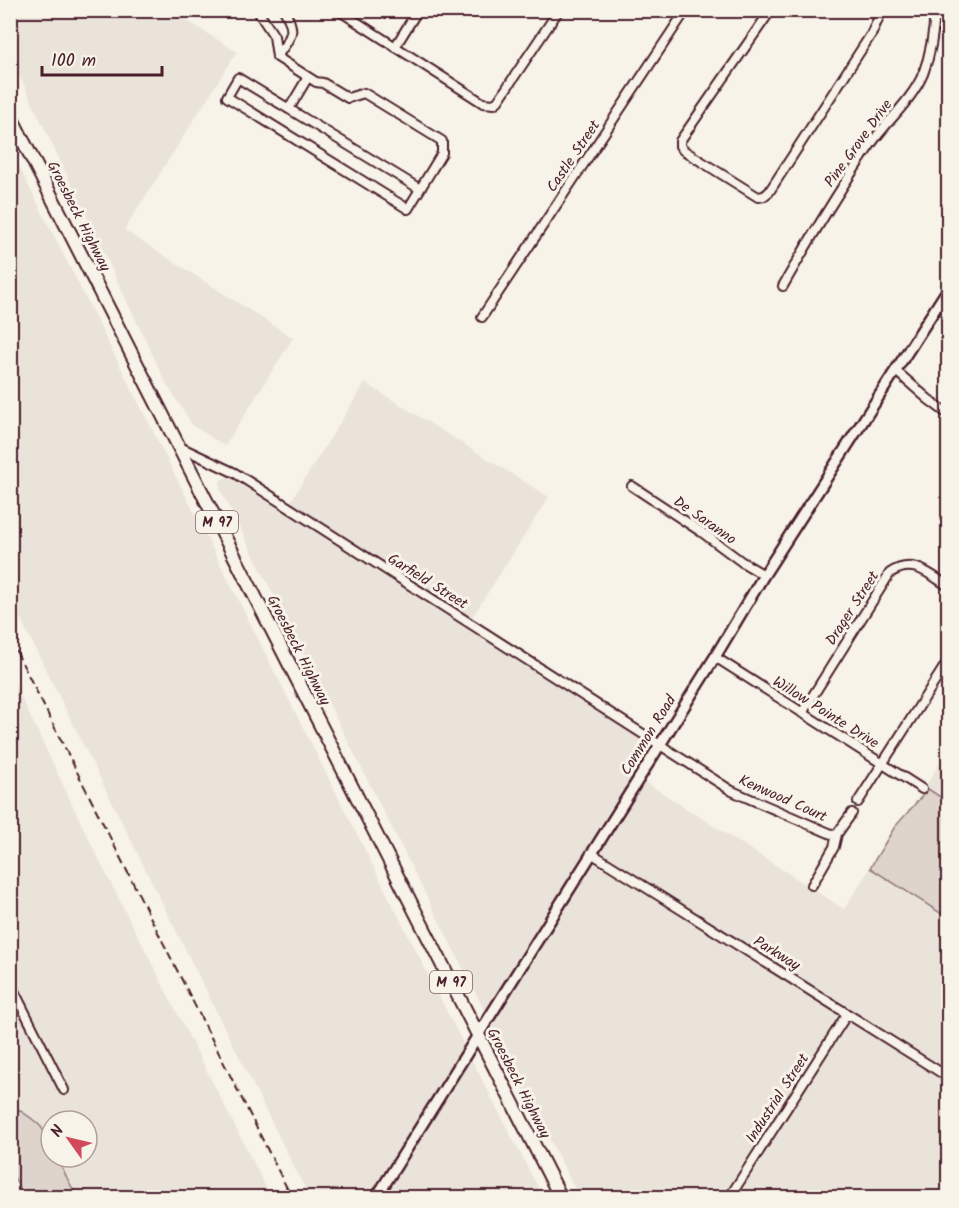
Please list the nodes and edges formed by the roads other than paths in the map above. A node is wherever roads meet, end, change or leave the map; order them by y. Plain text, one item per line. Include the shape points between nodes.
1 (257, 10) edge
2 (284, 10) edge
3 (338, 10) edge
4 (418, 10) edge
5 (559, 10) edge
6 (686, 10) edge
7 (771, 10) edge
8 (882, 10) edge
9 (935, 10) edge
10 (395, 47) junction
11 (278, 57) junction
12 (308, 77) junction
13 (289, 109) junction
14 (10, 115) edge
15 (420, 189) junction
16 (783, 286) dead end
17 (948, 289) edge
18 (945, 301) edge
19 (482, 317) dead end
20 (896, 371) junction
21 (948, 414) edge
22 (179, 446) junction
23 (632, 486) dead end
24 (764, 575) junction
25 (948, 586) edge
26 (715, 657) junction
27 (948, 661) edge
28 (802, 713) junction
29 (660, 744) junction
30 (883, 764) junction
31 (922, 789) dead end
32 (858, 802) dead end
33 (852, 813) dead end
34 (836, 836) junction
35 (591, 853) junction
36 (812, 885) dead end
37 (10, 983) edge
38 (847, 1014) junction
39 (478, 1035) junction
40 (948, 1077) edge
41 (64, 1090) dead end
42 (376, 1197) edge
43 (561, 1197) edge
44 (729, 1197) edge

1 - 11 street via 274,36
2 - 11 street via 293,31
3 - 10 street
4 - 10 street
5 - 10 street via 494,104 483,103
6 - 19 street, Castle Street
7 - 8 street via 680,141 683,150 758,197 769,192 872,33
9 - 16 street, Pine Grove Drive via 931,48 919,81 872,142
11 - 12 street
12 - 13 street
12 - 15 street via 348,98 364,93 442,141 442,153
13 - 15 street
13 - 15 street via 238,78 227,97 408,209
14 - 22 main road, Groesbeck Highway / M 97
17 - 18 street, Common Road
18 - 20 street, Common Road
20 - 21 street
20 - 24 street, Common Road
22 - 29 street, Garfield Street via 235,473
22 - 39 main road, Groesbeck Highway / M 97
23 - 24 street, De Saranno
24 - 26 street, Common Road
25 - 28 street, Drager Street via 910,566 890,573
26 - 28 street, Willow Pointe Drive
26 - 29 street, Common Road
27 - 30 street
28 - 30 street, Willow Pointe Drive
29 - 34 street, Kenwood Court via 732,791
29 - 35 street, Common Road
30 - 31 street, Willow Pointe Drive
30 - 32 street
33 - 34 street, Kenwood Court
34 - 36 street, Kenwood Court via 834,847
35 - 38 street, Parkway
35 - 39 street, Common Road
37 - 41 street
38 - 40 street, Parkway
38 - 44 street, Industrial Street
39 - 42 street, Common Road
39 - 43 main road, Groesbeck Highway / M 97

